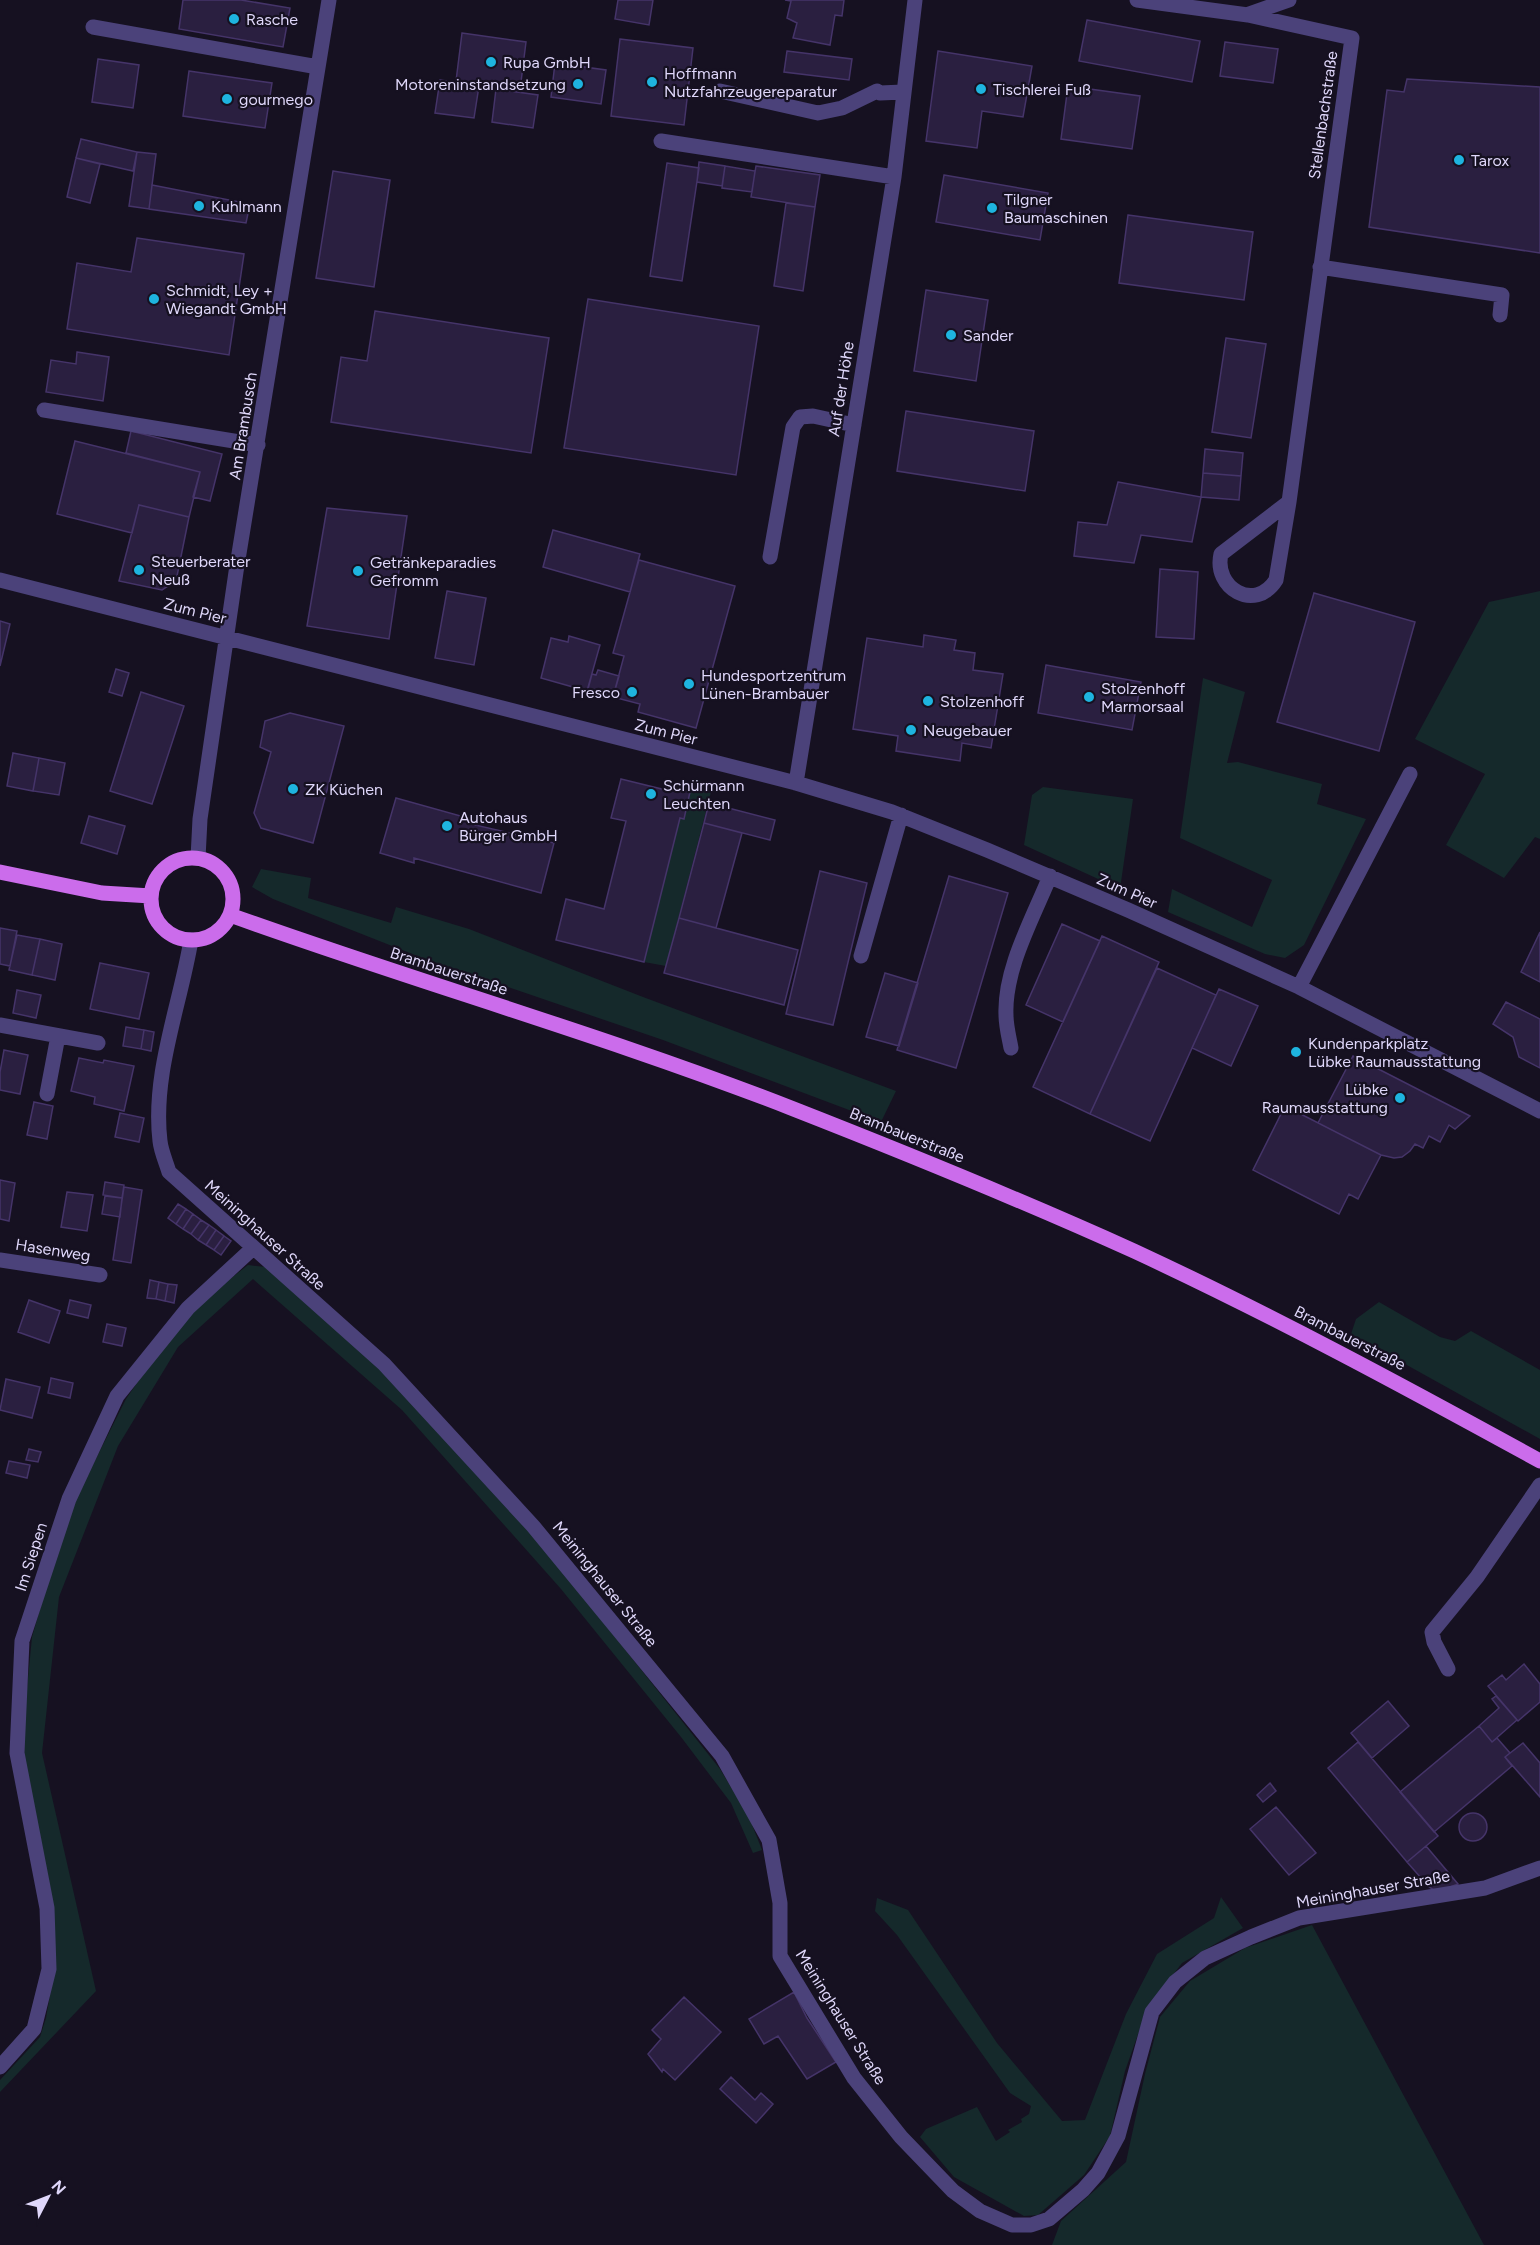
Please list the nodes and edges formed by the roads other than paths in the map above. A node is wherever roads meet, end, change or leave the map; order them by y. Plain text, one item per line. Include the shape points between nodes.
1 (329, 0) edge
2 (915, 0) edge
3 (1137, 0) edge
4 (1289, 0) edge
5 (1248, 15) junction
6 (93, 27) dead end
7 (318, 67) junction
8 (720, 91) dead end
9 (903, 92) junction
10 (662, 141) dead end
11 (894, 177) junction
12 (1320, 267) junction
13 (1500, 315) dead end
14 (44, 410) dead end
15 (854, 425) junction
16 (258, 445) junction
17 (1289, 502) junction
18 (770, 557) dead end
19 (0, 580) edge
20 (227, 637) junction
21 (1410, 774) dead end
22 (796, 783) junction
23 (900, 816) junction
24 (198, 858) junction
25 (0, 873) edge
26 (1050, 876) junction
27 (151, 896) junction
28 (230, 915) junction
29 (190, 940) junction
30 (861, 957) dead end
31 (1299, 987) junction
32 (0, 1025) edge
33 (58, 1036) junction
34 (98, 1043) dead end
35 (1011, 1048) dead end
36 (47, 1094) dead end
37 (1540, 1111) edge
38 (253, 1248) junction
39 (0, 1260) edge
40 (100, 1275) dead end
41 (1540, 1461) edge
42 (1540, 1485) edge
43 (1448, 1669) dead end
44 (1540, 1868) edge
45 (0, 2067) edge

1 - 7 street, Am Brambusch
2 - 9 street, Auf der Höhe
3 - 5 street, Stellenbachstraße
4 - 5 street, Stellenbachstraße
5 - 12 street, Stellenbachstraße via 1352,38
6 - 7 street
7 - 16 street, Am Brambusch
8 - 9 street via 818,113 842,108 877,91
9 - 11 street, Auf der Höhe
10 - 11 street
11 - 15 street, Auf der Höhe
12 - 13 street via 1502,295
12 - 17 street, Stellenbachstraße
14 - 16 street
15 - 18 street via 813,416 800,417 793,426
15 - 22 street, Auf der Höhe
16 - 20 street, Am Brambusch
17 - 17 street, Stellenbachstraße via 1276,580 1269,590 1257,596 1237,592 1222,576 1221,554
19 - 20 street, Zum Pier
20 - 22 street, Zum Pier
20 - 24 street, Am Brambusch via 200,819
21 - 31 street
22 - 23 street, Zum Pier
23 - 26 street, Zum Pier
23 - 30 street
24 - 27 main road via 166,867 158,875
24 - 28 main road via 210,861 228,878 233,890
25 - 27 main road via 102,893
26 - 31 street, Zum Pier
26 - 35 street via 1008,986 1006,1016
27 - 29 main road via 157,921 178,938
28 - 29 main road via 218,931 201,940
28 - 41 main road, Brambauerstraße via 787,1106 1008,1196 1265,1315
29 - 38 street, Meininghauser Straße via 164,1060 160,1142 169,1172
31 - 37 street, Zum Pier
32 - 33 street
33 - 34 street
33 - 36 street
38 - 44 street, Meininghauser Straße via 384,1364 525,1517 722,1756 769,1840 780,1902 780,1956 854,2078 901,2137 953,2191 980,2211 1012,2225 1031,2225 1049,2218 1083,2190 1098,2173 1118,2136 1152,2012 1175,1982 1205,1958 1299,1918 1485,1888
38 - 45 street, Im Siepen via 188,1308 117,1396 69,1499 22,1641 16,1753 47,1908 49,1969 34,2029
39 - 40 street, Hasenweg
42 - 43 street via 1477,1577 1432,1632

